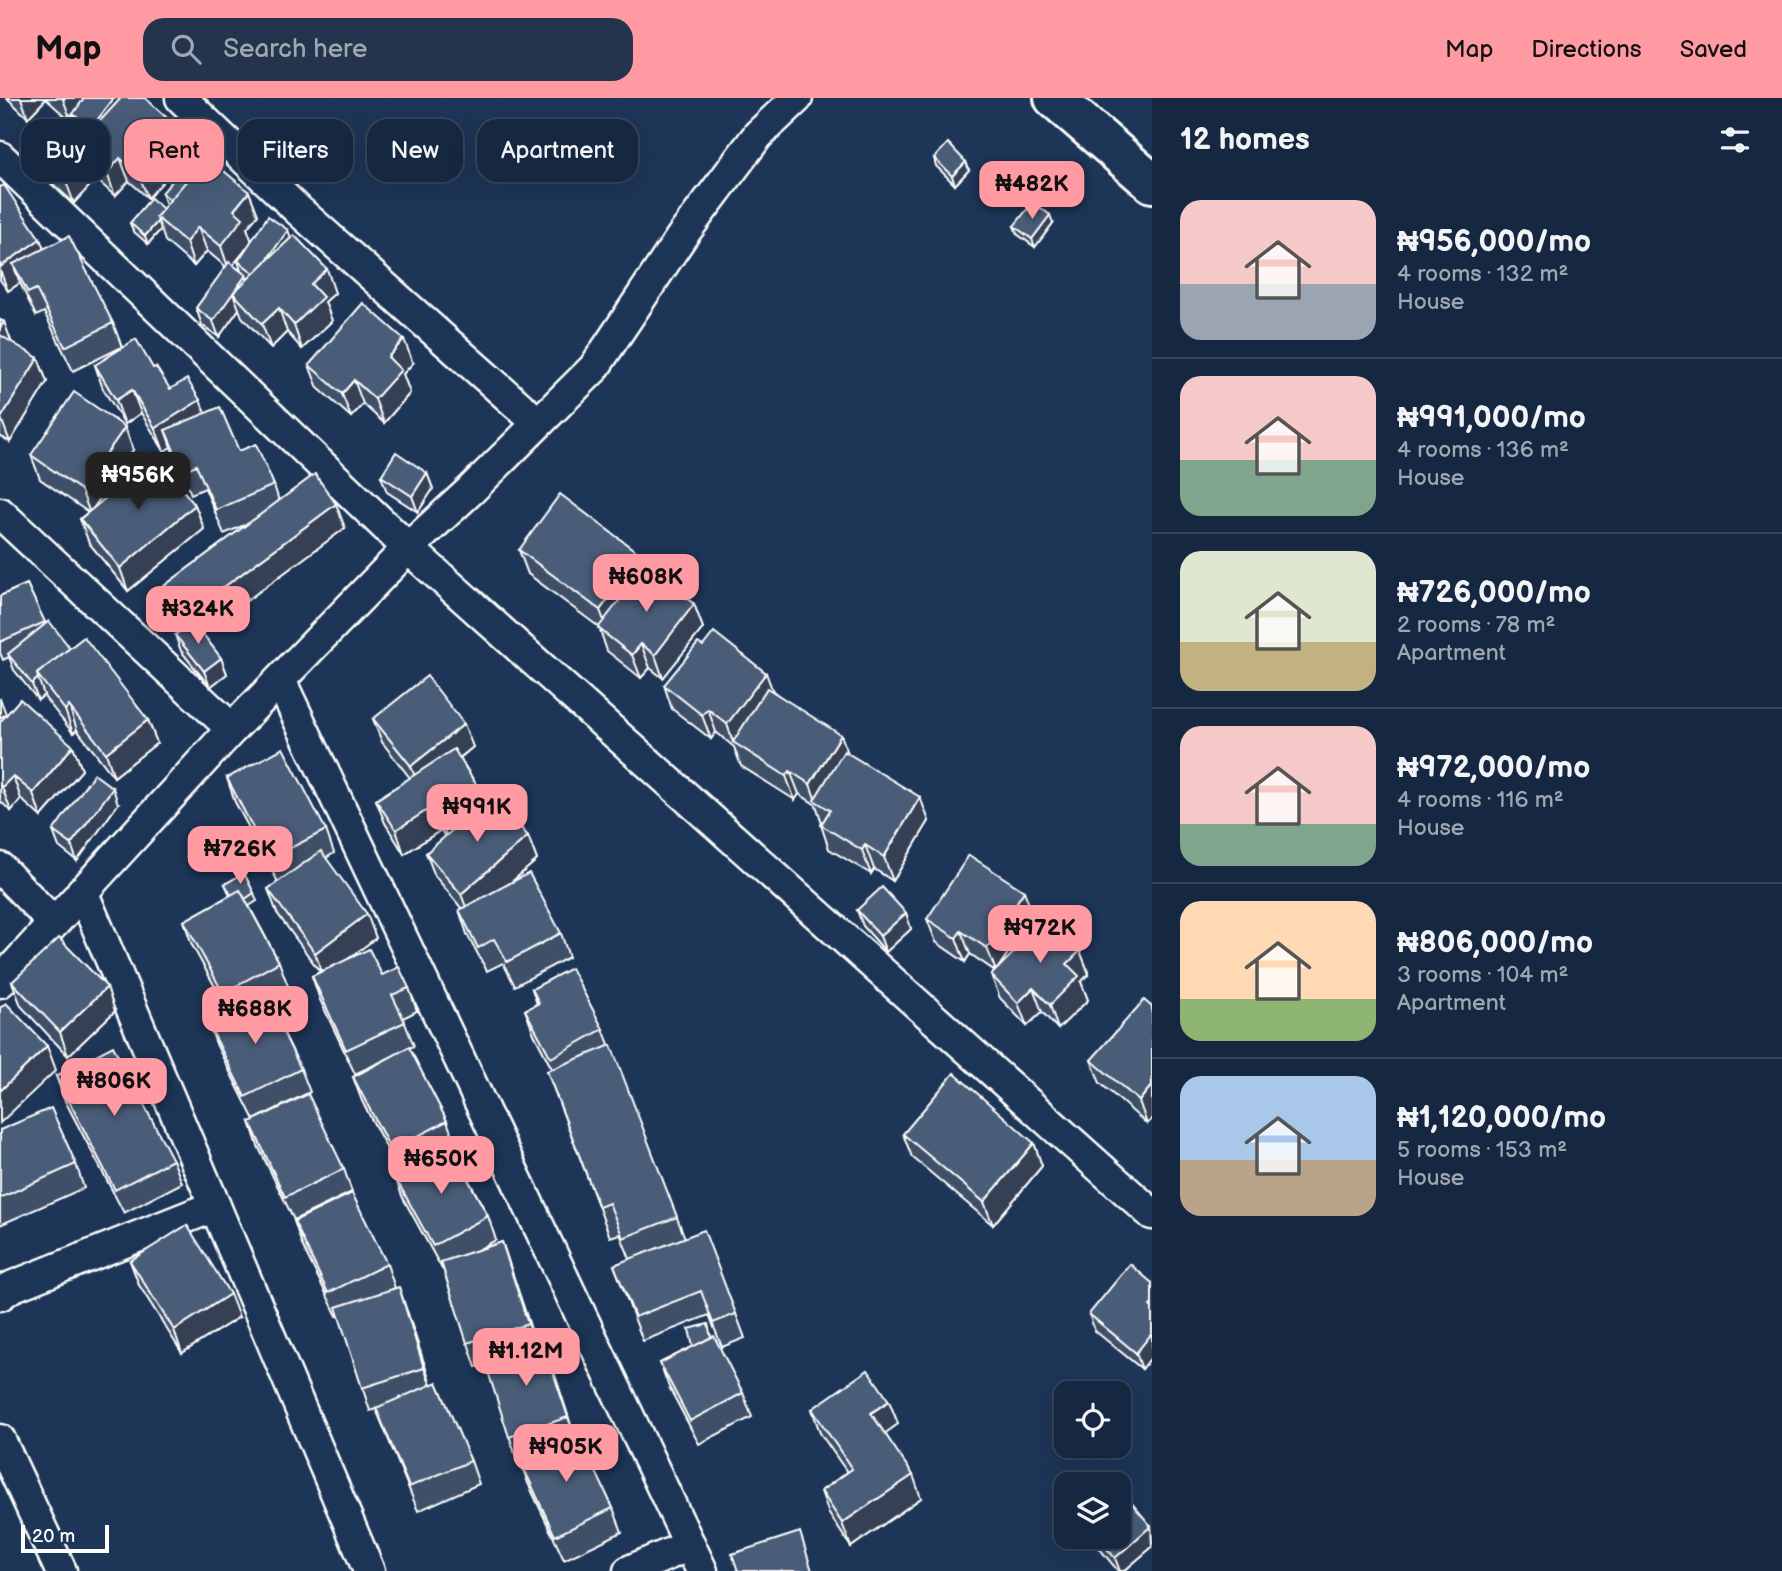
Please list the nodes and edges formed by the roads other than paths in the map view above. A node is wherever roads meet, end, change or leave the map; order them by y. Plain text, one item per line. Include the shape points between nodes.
1 (181, 98) edge
2 (797, 98) edge
3 (1054, 98) edge
4 (0, 157) edge
5 (1152, 183) edge
6 (538, 423) junction
7 (0, 513) edge
8 (408, 548) junction
9 (280, 680) junction
10 (232, 729) junction
11 (0, 868) edge
12 (82, 891) junction
13 (54, 922) junction
14 (0, 982) edge
15 (215, 1206) junction
16 (1152, 1214) edge
17 (0, 1295) edge
18 (0, 1440) edge
19 (696, 1558) edge
20 (61, 1571) edge
21 (369, 1571) edge
22 (629, 1571) edge

1 - 6 street via 298,210
2 - 6 street via 758,135 682,236 594,368
3 - 5 street
4 - 8 street
6 - 8 street
7 - 10 street
8 - 9 street
8 - 16 street
9 - 10 street
9 - 19 street
10 - 12 street
11 - 13 street
12 - 13 street
12 - 15 street
13 - 14 street
15 - 17 street
15 - 21 street
18 - 20 street
19 - 22 street

